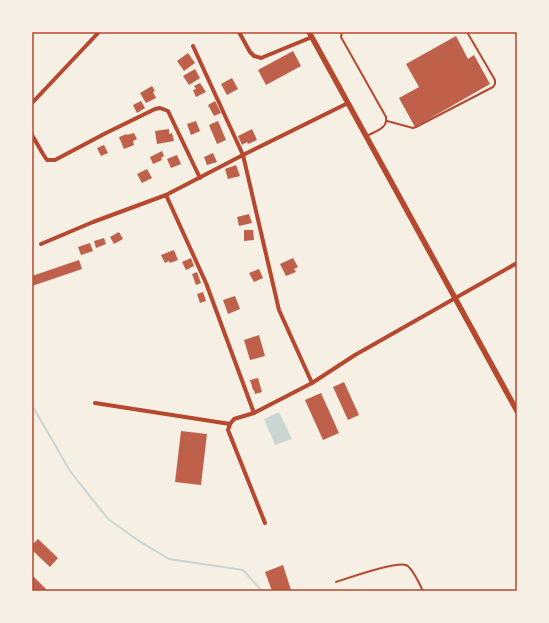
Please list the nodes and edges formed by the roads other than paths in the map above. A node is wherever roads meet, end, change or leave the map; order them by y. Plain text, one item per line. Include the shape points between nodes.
1 (99, 32) edge
2 (239, 32) edge
3 (342, 32) edge
4 (467, 32) edge
5 (311, 35) edge
6 (193, 46) dead end
7 (32, 103) edge
8 (348, 103) junction
9 (387, 121) junction
10 (32, 134) edge
11 (366, 136) junction
12 (243, 155) junction
13 (200, 178) junction
14 (166, 195) junction
15 (41, 244) dead end
16 (517, 263) edge
17 (455, 298) junction
18 (312, 382) junction
19 (96, 403) dead end
20 (517, 411) edge
21 (254, 413) junction
22 (230, 424) junction
23 (265, 523) dead end
24 (336, 582) dead end
25 (423, 591) edge

1 - 7 street
2 - 5 street via 250,52 261,58
3 - 9 lane via 341,37
4 - 9 lane via 495,84 416,128
5 - 8 street
6 - 12 street
8 - 11 street
8 - 12 street
9 - 11 lane via 384,127
10 - 13 street via 47,160 55,160 160,108 168,111
11 - 17 street
12 - 13 street
12 - 18 street via 279,310
13 - 14 street
14 - 15 street
14 - 21 street via 206,284
16 - 17 street
17 - 18 street
17 - 20 street
18 - 21 street
19 - 22 street
21 - 22 street via 234,419
22 - 23 street via 228,430
24 - 25 lane via 358,574 404,564 411,569

